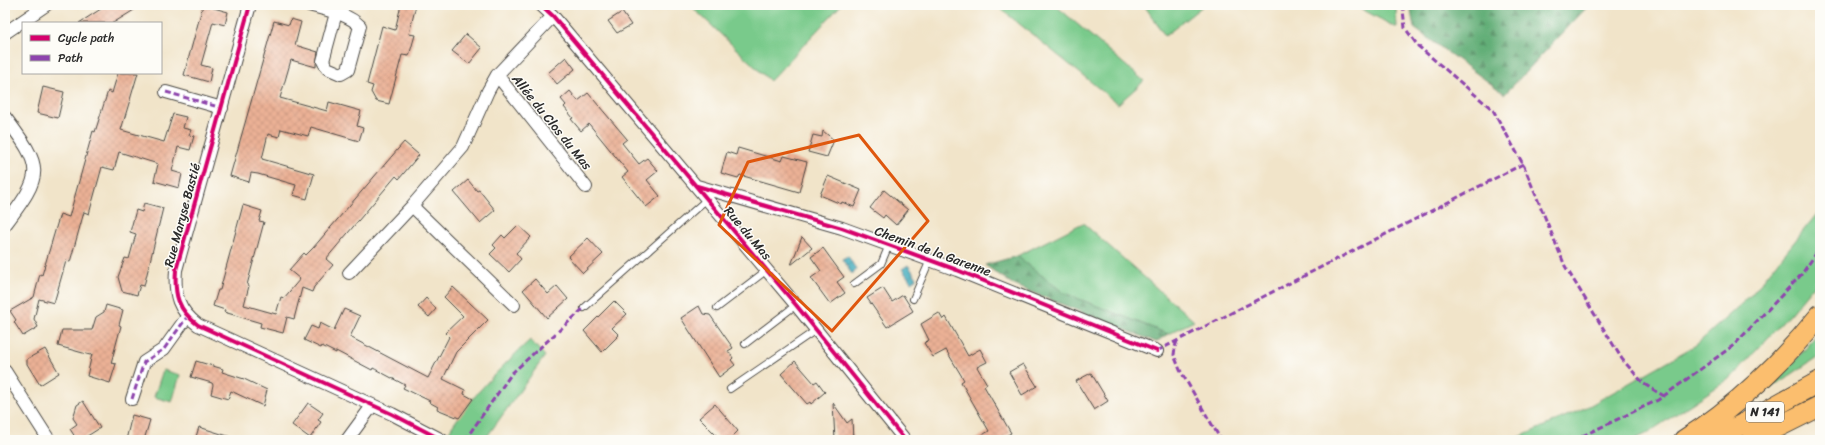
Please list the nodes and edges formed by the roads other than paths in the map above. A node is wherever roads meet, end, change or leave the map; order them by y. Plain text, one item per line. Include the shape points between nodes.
1 (46, 5) edge
2 (250, 5) edge
3 (309, 5) edge
4 (541, 5) edge
5 (336, 13) junction
6 (553, 16) junction
7 (5, 33) edge
8 (497, 75) junction
9 (166, 92) dead end
10 (222, 108) junction
11 (5, 118) edge
12 (696, 186) junction
13 (586, 187) dead end
14 (707, 199) junction
15 (412, 206) junction
16 (5, 224) edge
17 (889, 245) junction
18 (930, 260) junction
19 (767, 270) junction
20 (349, 273) dead end
21 (854, 284) dead end
22 (913, 299) dead end
23 (514, 305) dead end
24 (796, 305) junction
25 (584, 308) dead end
26 (717, 308) dead end
27 (1820, 315) edge
28 (188, 317) junction
29 (816, 330) junction
30 (744, 344) dead end
31 (1157, 351) dead end
32 (5, 371) edge
33 (1820, 381) edge
34 (730, 389) dead end
35 (132, 399) dead end
36 (372, 406) junction
37 (1820, 406) edge
38 (48, 440) edge
39 (347, 440) edge
40 (442, 440) edge
41 (905, 440) edge
42 (1684, 440) edge
43 (1710, 440) edge
44 (1752, 440) edge

1 - 7 street
2 - 10 street, Rue Maryse Bastié
3 - 5 street
4 - 6 street, Rue du Mas
5 - 5 street via 324,61 327,68 341,74 348,70 360,26 352,18
6 - 8 street, Allée du Clos du Mas
6 - 12 street, Rue du Mas
8 - 13 street, Allée du Clos du Mas
8 - 15 street, Allée du Clos du Mas via 463,146
9 - 10 street
10 - 28 street, Rue Maryse Bastié via 176,270 177,299
11 - 16 street via 26,146 34,162 34,175 25,198
12 - 14 street, Rue du Mas
12 - 17 street, Chemin de la Garenne via 842,228
14 - 19 street, Rue du Mas
14 - 25 lane
15 - 20 street, Allée du Clos du Mas
15 - 23 street
17 - 18 street, Chemin de la Garenne
17 - 21 lane via 881,264
18 - 22 lane
18 - 31 street, Chemin de la Garenne
19 - 24 street, Rue du Mas
19 - 26 lane
24 - 29 street, Rue du Mas
24 - 30 lane
27 - 42 highway via 1764,375 1731,405
28 - 35 street via 164,349 144,362
28 - 36 street, Rue Maryse Bastié via 198,325
29 - 34 lane
29 - 41 street, Rue du Mas
32 - 38 street
33 - 43 highway, N 141
36 - 39 street
36 - 40 street, Rue Maryse Bastié
37 - 44 highway, N 141

